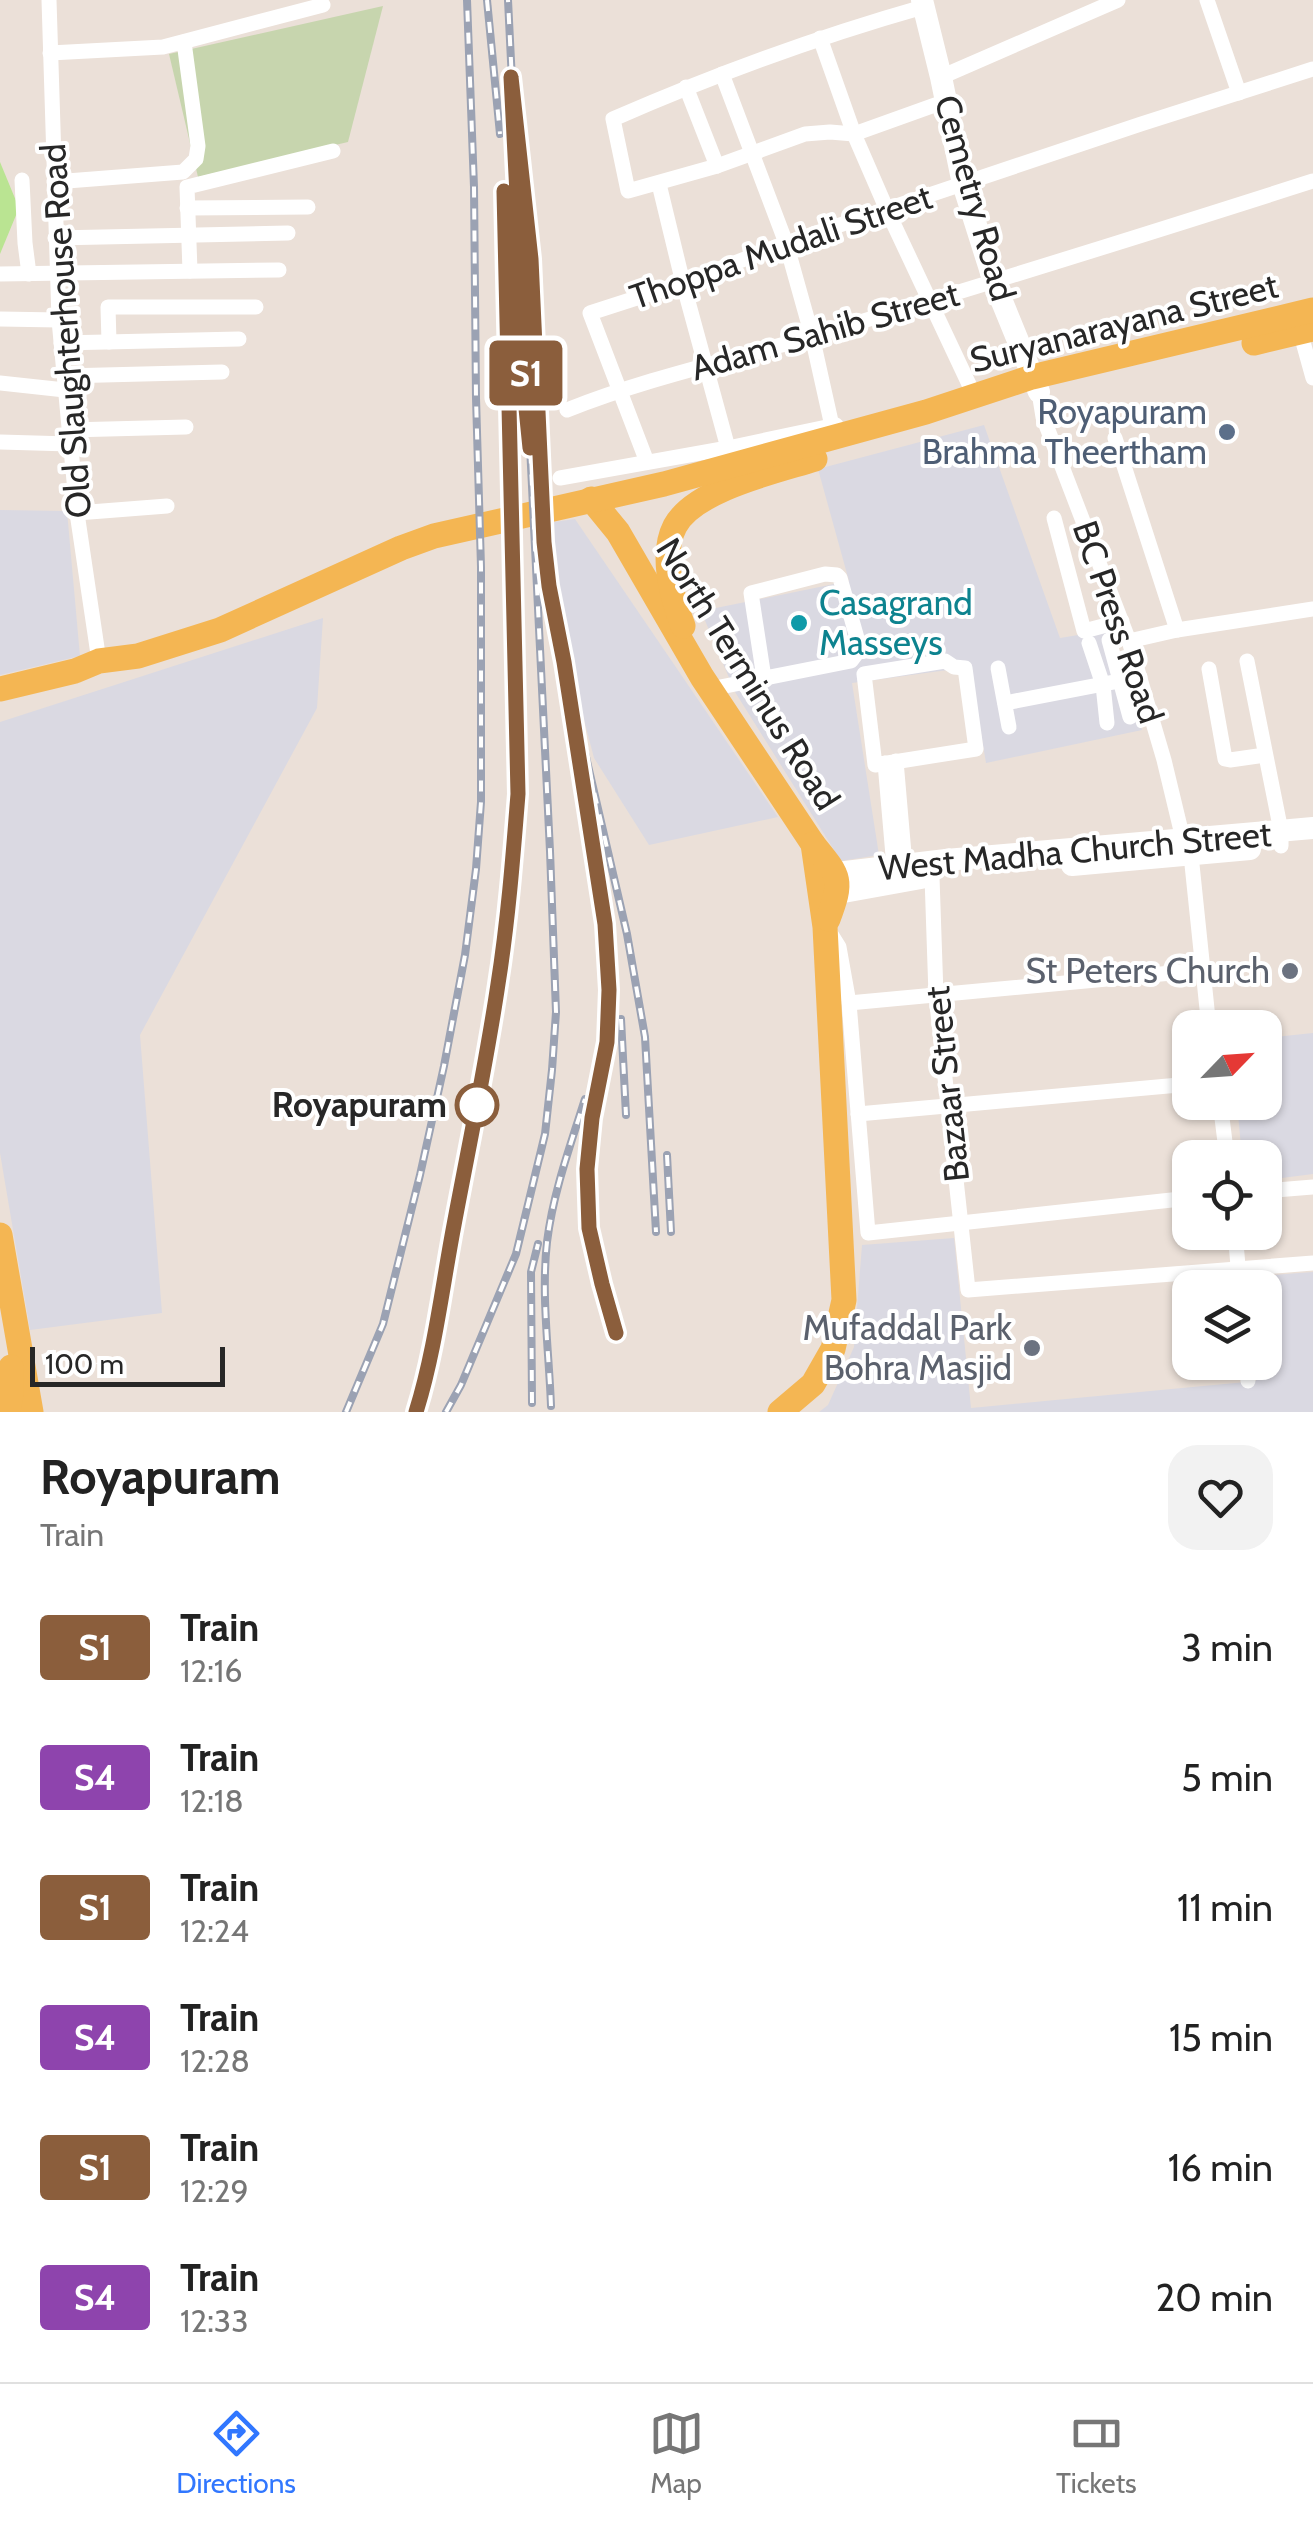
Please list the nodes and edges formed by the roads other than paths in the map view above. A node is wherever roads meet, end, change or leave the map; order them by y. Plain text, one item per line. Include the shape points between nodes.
1 (50, 0) edge
2 (1118, 0) edge
3 (1206, 0) edge
4 (923, 3) edge
5 (323, 5) dead end
6 (820, 38) junction
7 (184, 42) junction
8 (50, 53) junction
9 (1313, 69) edge
10 (722, 74) junction
11 (941, 77) junction
12 (686, 87) junction
13 (1238, 93) junction
14 (946, 101) junction
15 (854, 134) junction
16 (333, 151) dead end
17 (752, 153) junction
18 (717, 166) junction
19 (22, 180) dead end
20 (1313, 181) edge
21 (54, 182) junction
22 (659, 184) junction
23 (963, 184) junction
24 (308, 207) dead end
25 (188, 208) junction
26 (887, 210) junction
27 (288, 233) dead end
28 (188, 236) junction
29 (56, 238) junction
30 (786, 242) junction
31 (279, 270) dead end
32 (190, 271) junction
33 (56, 273) junction
34 (0, 274) edge
35 (29, 274) junction
36 (994, 282) junction
37 (683, 283) junction
38 (928, 301) junction
39 (256, 307) dead end
40 (0, 320) edge
41 (58, 320) junction
42 (1306, 322) edge
43 (812, 336) junction
44 (239, 338) dead end
45 (109, 342) junction
46 (61, 343) junction
47 (706, 366) junction
48 (222, 372) dead end
49 (1313, 378) edge
50 (0, 383) edge
51 (65, 383) junction
52 (1036, 384) junction
53 (619, 390) junction
54 (975, 397) junction
55 (567, 410) dead end
56 (926, 412) junction
57 (832, 426) junction
58 (186, 427) dead end
59 (70, 437) junction
60 (1115, 438) dead end
61 (0, 442) edge
62 (728, 448) junction
63 (647, 462) junction
64 (560, 478) dead end
65 (592, 499) junction
66 (167, 506) dead end
67 (77, 513) junction
68 (1054, 518) dead end
69 (1313, 609) edge
70 (1122, 621) junction
71 (1177, 630) junction
72 (1109, 640) dead end
73 (1130, 642) junction
74 (1088, 643) dead end
75 (99, 661) junction
76 (1247, 662) dead end
77 (998, 668) dead end
78 (1209, 669) dead end
79 (1140, 677) junction
80 (764, 678) junction
81 (1122, 681) junction
82 (706, 683) junction
83 (1103, 685) junction
84 (0, 688) edge
85 (1005, 703) junction
86 (1130, 716) dead end
87 (1107, 724) dead end
88 (1009, 727) dead end
89 (1265, 755) junction
90 (890, 762) junction
91 (1313, 828) edge
92 (1281, 839) junction
93 (814, 844) junction
94 (1313, 844) edge
95 (1187, 847) junction
96 (900, 866) junction
97 (932, 877) junction
98 (837, 883) junction
99 (825, 926) junction
100 (1204, 970) junction
101 (936, 995) junction
102 (848, 1003) junction
103 (1207, 1010) edge
104 (1172, 1086) edge
105 (950, 1104) junction
106 (858, 1114) junction
107 (1313, 1186) edge
108 (1282, 1189) edge
109 (1172, 1200) edge
110 (962, 1223) junction
111 (0, 1234) edge
112 (1238, 1250) edge
113 (1313, 1263) edge
114 (1239, 1268) junction
115 (5, 1286) edge
116 (5, 1337) edge
117 (7, 1401) edge
118 (31, 1412) edge
119 (780, 1412) edge

1 - 8 street, Old Slaughterhouse Road
2 - 11 street
3 - 13 street
4 - 6 street
4 - 11 main road, Cemetry Road
5 - 7 street
6 - 10 street
6 - 15 street
7 - 8 street
7 - 21 street via 196,159 183,172
8 - 21 street, Old Slaughterhouse Road
9 - 13 street, Thoppa Mudali Street
10 - 12 street
10 - 17 street
11 - 14 main road, Cemetry Road
12 - 18 street
12 - 22 street via 613,120 628,191
13 - 23 street, Thoppa Mudali Street
14 - 15 street
14 - 23 main road, Cemetry Road
15 - 17 street via 805,134
15 - 26 street
16 - 25 street via 186,187
17 - 18 street
17 - 30 street
18 - 22 street
19 - 35 street
20 - 36 street, Adam Sahib Street
21 - 29 street, Old Slaughterhouse Road
22 - 37 street
23 - 26 street, Thoppa Mudali Street
23 - 36 main road, Cemetry Road
24 - 25 street
25 - 28 street
26 - 30 street, Thoppa Mudali Street
26 - 38 street
27 - 28 street
28 - 29 street
28 - 32 street
29 - 33 street, Old Slaughterhouse Road
30 - 37 street, Thoppa Mudali Street
30 - 43 street
31 - 32 street
32 - 33 street
33 - 35 street
33 - 41 street, Old Slaughterhouse Road
34 - 35 street
36 - 38 street, Adam Sahib Street
36 - 52 main road, Cemetry Road
37 - 47 street
37 - 53 street, Thoppa Mudali Street via 590,312
38 - 43 street, Adam Sahib Street
38 - 54 street
39 - 45 street via 108,307
40 - 41 street
41 - 46 street, Old Slaughterhouse Road
42 - 49 street
42 - 52 main road, Suryanarayana Street
43 - 47 street, Adam Sahib Street
43 - 57 street
44 - 45 street
45 - 46 street
46 - 51 street, Old Slaughterhouse Road
47 - 53 street, Adam Sahib Street
47 - 62 street
48 - 51 street
50 - 51 street
51 - 59 street, Old Slaughterhouse Road
52 - 54 main road, Suryanarayana Street
52 - 70 street, BC Press Road
52 - 82 main road, Suryanarayana Street via 980,408 733,485 700,502 676,524 669,546 676,608
53 - 55 street, Adam Sahib Street
53 - 63 street
54 - 56 main road, Suryanarayana Street
56 - 57 street via 898,411
56 - 65 main road, Suryanarayana Street
57 - 62 street
58 - 59 street
59 - 61 street
59 - 67 street, Old Slaughterhouse Road
60 - 71 street
62 - 63 street
63 - 64 street
65 - 75 main road, Suryanarayana Street via 412,543 220,630
65 - 82 main road, North Terminus Road
66 - 67 street
67 - 75 street, Old Slaughterhouse Road
68 - 70 street via 1084,632
69 - 71 street
70 - 73 street, BC Press Road
71 - 73 street
72 - 81 street
73 - 79 street, BC Press Road
74 - 83 street
75 - 84 main road, Suryanarayana Street
76 - 89 street
77 - 85 street
78 - 89 street via 1225,759
79 - 81 street
79 - 95 street, BC Press Road
80 - 80 street via 851,661 857,653 837,575 751,593
80 - 82 street
81 - 83 street
81 - 86 street
82 - 93 main road, North Terminus Road
83 - 85 street
83 - 87 street
85 - 88 street
89 - 92 street
90 - 90 street via 976,749 965,668 945,661 864,674 875,765
90 - 96 street
91 - 92 main road, West Madha Church Street
92 - 94 main road, West Madha Church Street
92 - 95 main road, West Madha Church Street
93 - 98 main road
93 - 99 main road, North Terminus Road
95 - 96 main road, West Madha Church Street
95 - 97 main road, West Madha Church Street
95 - 100 street, BC Press Road
96 - 98 main road, West Madha Church Street
97 - 98 main road, West Madha Church Street
97 - 101 street, Bazaar Street
98 - 99 main road
99 - 102 street via 839,948
99 - 119 main road, North Terminus Road via 844,1300 833,1350 813,1384
100 - 101 street
100 - 103 street, BC Press Road
101 - 102 street
101 - 105 street, Bazaar Street
102 - 106 street
104 - 105 street
105 - 106 street
105 - 110 street, Bazaar Street
106 - 110 street via 868,1233
107 - 108 street
109 - 110 street
110 - 114 street, Bazaar Street via 968,1290
111 - 115 main road
112 - 114 street
113 - 114 street
115 - 116 main road
115 - 118 main road
116 - 117 main road

